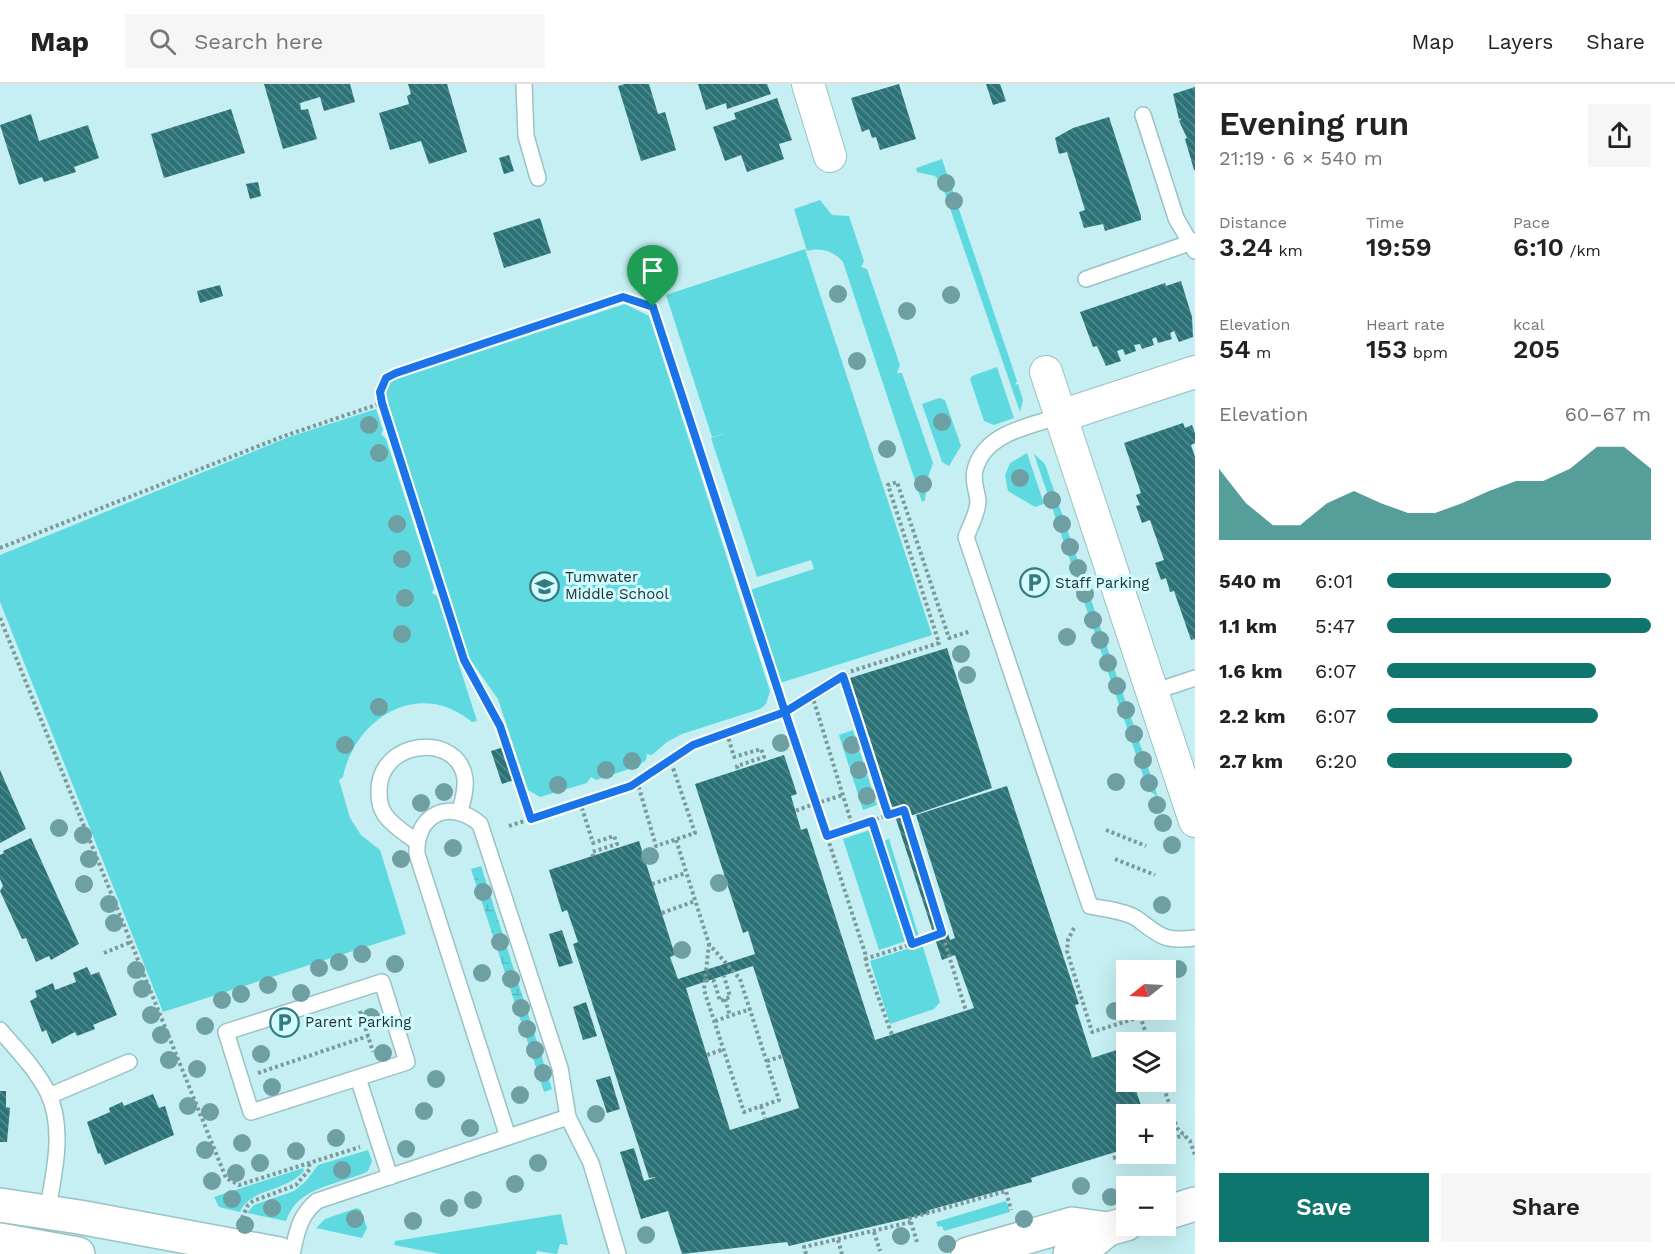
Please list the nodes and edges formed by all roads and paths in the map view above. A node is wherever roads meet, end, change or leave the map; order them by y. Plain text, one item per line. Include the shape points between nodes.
1 (524, 84) edge
2 (808, 84) edge
3 (1143, 115) dead end
4 (830, 156) dead end
5 (538, 178) dead end
6 (1194, 245) edge
7 (1086, 279) dead end
8 (1046, 372) dead end
9 (1195, 372) edge
10 (382, 403) junction
11 (1061, 416) junction
12 (0, 548) edge
13 (0, 618) edge
14 (971, 631) dead end
15 (843, 676) junction
16 (1195, 678) edge
17 (1152, 692) junction
18 (812, 695) junction
19 (785, 712) junction
20 (727, 734) junction
21 (670, 759) junction
22 (738, 770) dead end
23 (637, 781) junction
24 (843, 795) junction
25 (580, 802) junction
26 (814, 804) junction
27 (460, 811) junction
28 (795, 811) dead end
29 (888, 815) junction
30 (531, 819) junction
31 (872, 821) junction
32 (1195, 821) edge
33 (509, 826) dead end
34 (853, 828) junction
35 (1106, 830) dead end
36 (827, 836) junction
37 (676, 840) junction
38 (417, 842) junction
39 (1146, 846) dead end
40 (593, 856) dead end
41 (1115, 859) dead end
42 (686, 873) junction
43 (1155, 875) dead end
44 (652, 884) dead end
45 (695, 901) junction
46 (662, 913) dead end
47 (1074, 928) dead end
48 (942, 933) junction
49 (1195, 938) edge
50 (131, 942) junction
51 (709, 944) junction
52 (912, 944) junction
53 (104, 953) dead end
54 (865, 959) junction
55 (724, 976) dead end
56 (706, 980) junction
57 (725, 999) junction
58 (750, 1009) junction
59 (966, 1011) dead end
60 (730, 1016) junction
61 (1130, 1020) edge
62 (715, 1021) junction
63 (0, 1030) edge
64 (892, 1035) dead end
65 (368, 1036) dead end
66 (724, 1049) junction
67 (707, 1055) dead end
68 (783, 1056) dead end
69 (767, 1061) junction
70 (129, 1062) dead end
71 (241, 1078) junction
72 (358, 1078) junction
73 (1165, 1092) edge
74 (49, 1096) junction
75 (761, 1106) junction
76 (568, 1117) junction
77 (765, 1118) dead end
78 (1184, 1135) junction
79 (508, 1137) junction
80 (1176, 1138) edge
81 (379, 1141) junction
82 (1195, 1155) edge
83 (1116, 1157) edge
84 (1113, 1158) dead end
85 (309, 1164) junction
86 (390, 1177) junction
87 (1195, 1204) edge
88 (0, 1206) edge
89 (1176, 1210) edge
90 (47, 1212) junction
91 (1013, 1217) dead end
92 (242, 1219) dead end
93 (911, 1222) junction
94 (1116, 1226) edge
95 (1116, 1227) edge
96 (874, 1232) junction
97 (0, 1240) edge
98 (838, 1240) junction
99 (916, 1242) dead end
100 (40, 1250) edge
101 (880, 1251) dead end
102 (78, 1254) edge
103 (279, 1254) edge
104 (292, 1254) edge
105 (618, 1254) edge
106 (806, 1254) edge
107 (842, 1254) edge
108 (968, 1254) edge
109 (1070, 1254) edge

1 - 5 lane via 526,136
2 - 4 street
3 - 6 lane via 1176,218
6 - 7 lane
8 - 11 street
9 - 11 street
10 - 12 path via 284,436
10 - 19 path via 380,392 386,378 396,373 623,297 653,307
10 - 30 path via 464,660 500,726
11 - 17 street
11 - 49 lane via 1007,434 981,454 975,470 978,502 966,537 1090,906 1134,917 1161,937
13 - 50 path
14 - 15 path via 949,638 897,482 888,485 939,643
15 - 18 path
15 - 29 path
16 - 17 lane
17 - 32 street
18 - 19 path
18 - 24 path
19 - 20 path
19 - 26 path
20 - 21 path via 693,745
20 - 22 path via 735,757 761,749 764,757 737,766
21 - 23 path
21 - 37 path via 695,833
23 - 25 path
23 - 37 path via 656,846
24 - 26 path
24 - 34 path
25 - 30 path
25 - 40 path via 593,843 614,836 617,844 592,852
26 - 28 path
26 - 36 path
27 - 38 lane via 448,810 432,817 420,830
27 - 38 lane via 465,777 458,764 447,753 433,748 404,750 392,759 381,777 379,799 384,813
27 - 76 lane via 480,824 560,1068
29 - 31 path
29 - 48 path via 904,810
30 - 33 path
31 - 34 path
31 - 52 path
34 - 36 path
35 - 39 path
36 - 54 path
37 - 42 path
38 - 79 lane via 417,854
41 - 43 path
42 - 44 path
42 - 45 path
45 - 46 path
45 - 51 path
47 - 61 path via 1067,951 1092,1032
48 - 52 path
48 - 59 path
50 - 53 path
50 - 85 path via 226,1178 239,1185
51 - 56 path
51 - 58 path via 740,980
52 - 54 path
54 - 64 path
55 - 57 path via 730,997
56 - 57 path via 714,981 720,1000
56 - 62 path via 705,990
57 - 60 path
58 - 60 path
58 - 69 path
60 - 62 path
62 - 66 path
63 - 74 lane via 37,1074
65 - 71 path
66 - 67 path
66 - 75 path via 744,1112
68 - 69 path
69 - 75 path via 779,1100
70 - 74 lane
71 - 72 lane via 251,1112
71 - 72 lane via 226,1032 381,982 407,1062
72 - 81 lane
73 - 78 path via 1177,1128
74 - 90 lane via 57,1141
75 - 77 path
76 - 79 lane
76 - 105 lane via 591,1163
78 - 80 path
78 - 82 path
79 - 86 lane
81 - 85 path
81 - 86 lane
83 - 84 path
85 - 92 path via 310,1169 296,1185 248,1204
86 - 104 lane via 317,1201 299,1223
87 - 89 street
88 - 90 street
90 - 100 street
90 - 103 street
91 - 93 path via 1006,1191 910,1218
93 - 96 path
93 - 99 path
94 - 108 street via 1072,1224
95 - 109 street via 1081,1251
96 - 98 path
96 - 101 path
97 - 100 street
98 - 106 path via 804,1247
98 - 107 path
100 - 102 street

